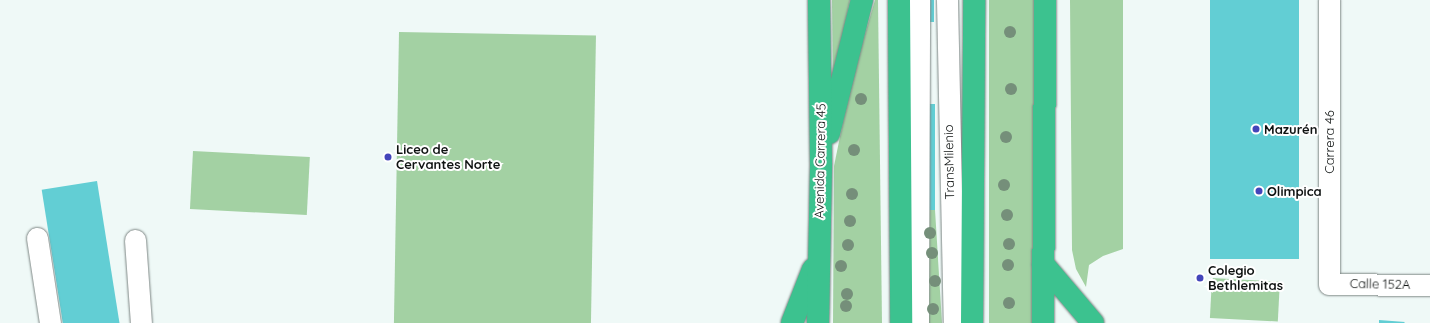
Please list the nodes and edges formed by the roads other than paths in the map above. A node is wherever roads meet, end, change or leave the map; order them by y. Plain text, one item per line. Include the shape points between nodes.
1 (818, 0) edge
2 (862, 0) edge
3 (899, 0) edge
4 (919, 0) edge
5 (947, 0) edge
6 (974, 0) edge
7 (1045, 0) edge
8 (1329, 0) edge
9 (821, 163) junction
10 (37, 238) dead end
11 (134, 240) dead end
12 (818, 257) junction
13 (1043, 264) junction
14 (1329, 284) joint
15 (1430, 285) edge
16 (50, 323) edge
17 (141, 323) edge
18 (792, 323) edge
19 (818, 323) edge
20 (901, 323) edge
21 (918, 323) edge
22 (954, 323) edge
23 (972, 323) edge
24 (1043, 323) edge
25 (1093, 323) edge

1 - 9 highway, Avenida Carrera 45
2 - 9 highway
3 - 20 highway
4 - 21 street
5 - 22 street, TransMilenio
6 - 23 highway
7 - 13 highway
8 - 14 street, Carrera 46
9 - 12 highway, Avenida Carrera 45
10 - 16 street
11 - 17 street
12 - 18 highway
12 - 19 highway, Avenida Carrera 45
13 - 24 highway
13 - 25 highway
14 - 15 street, Calle 152A

